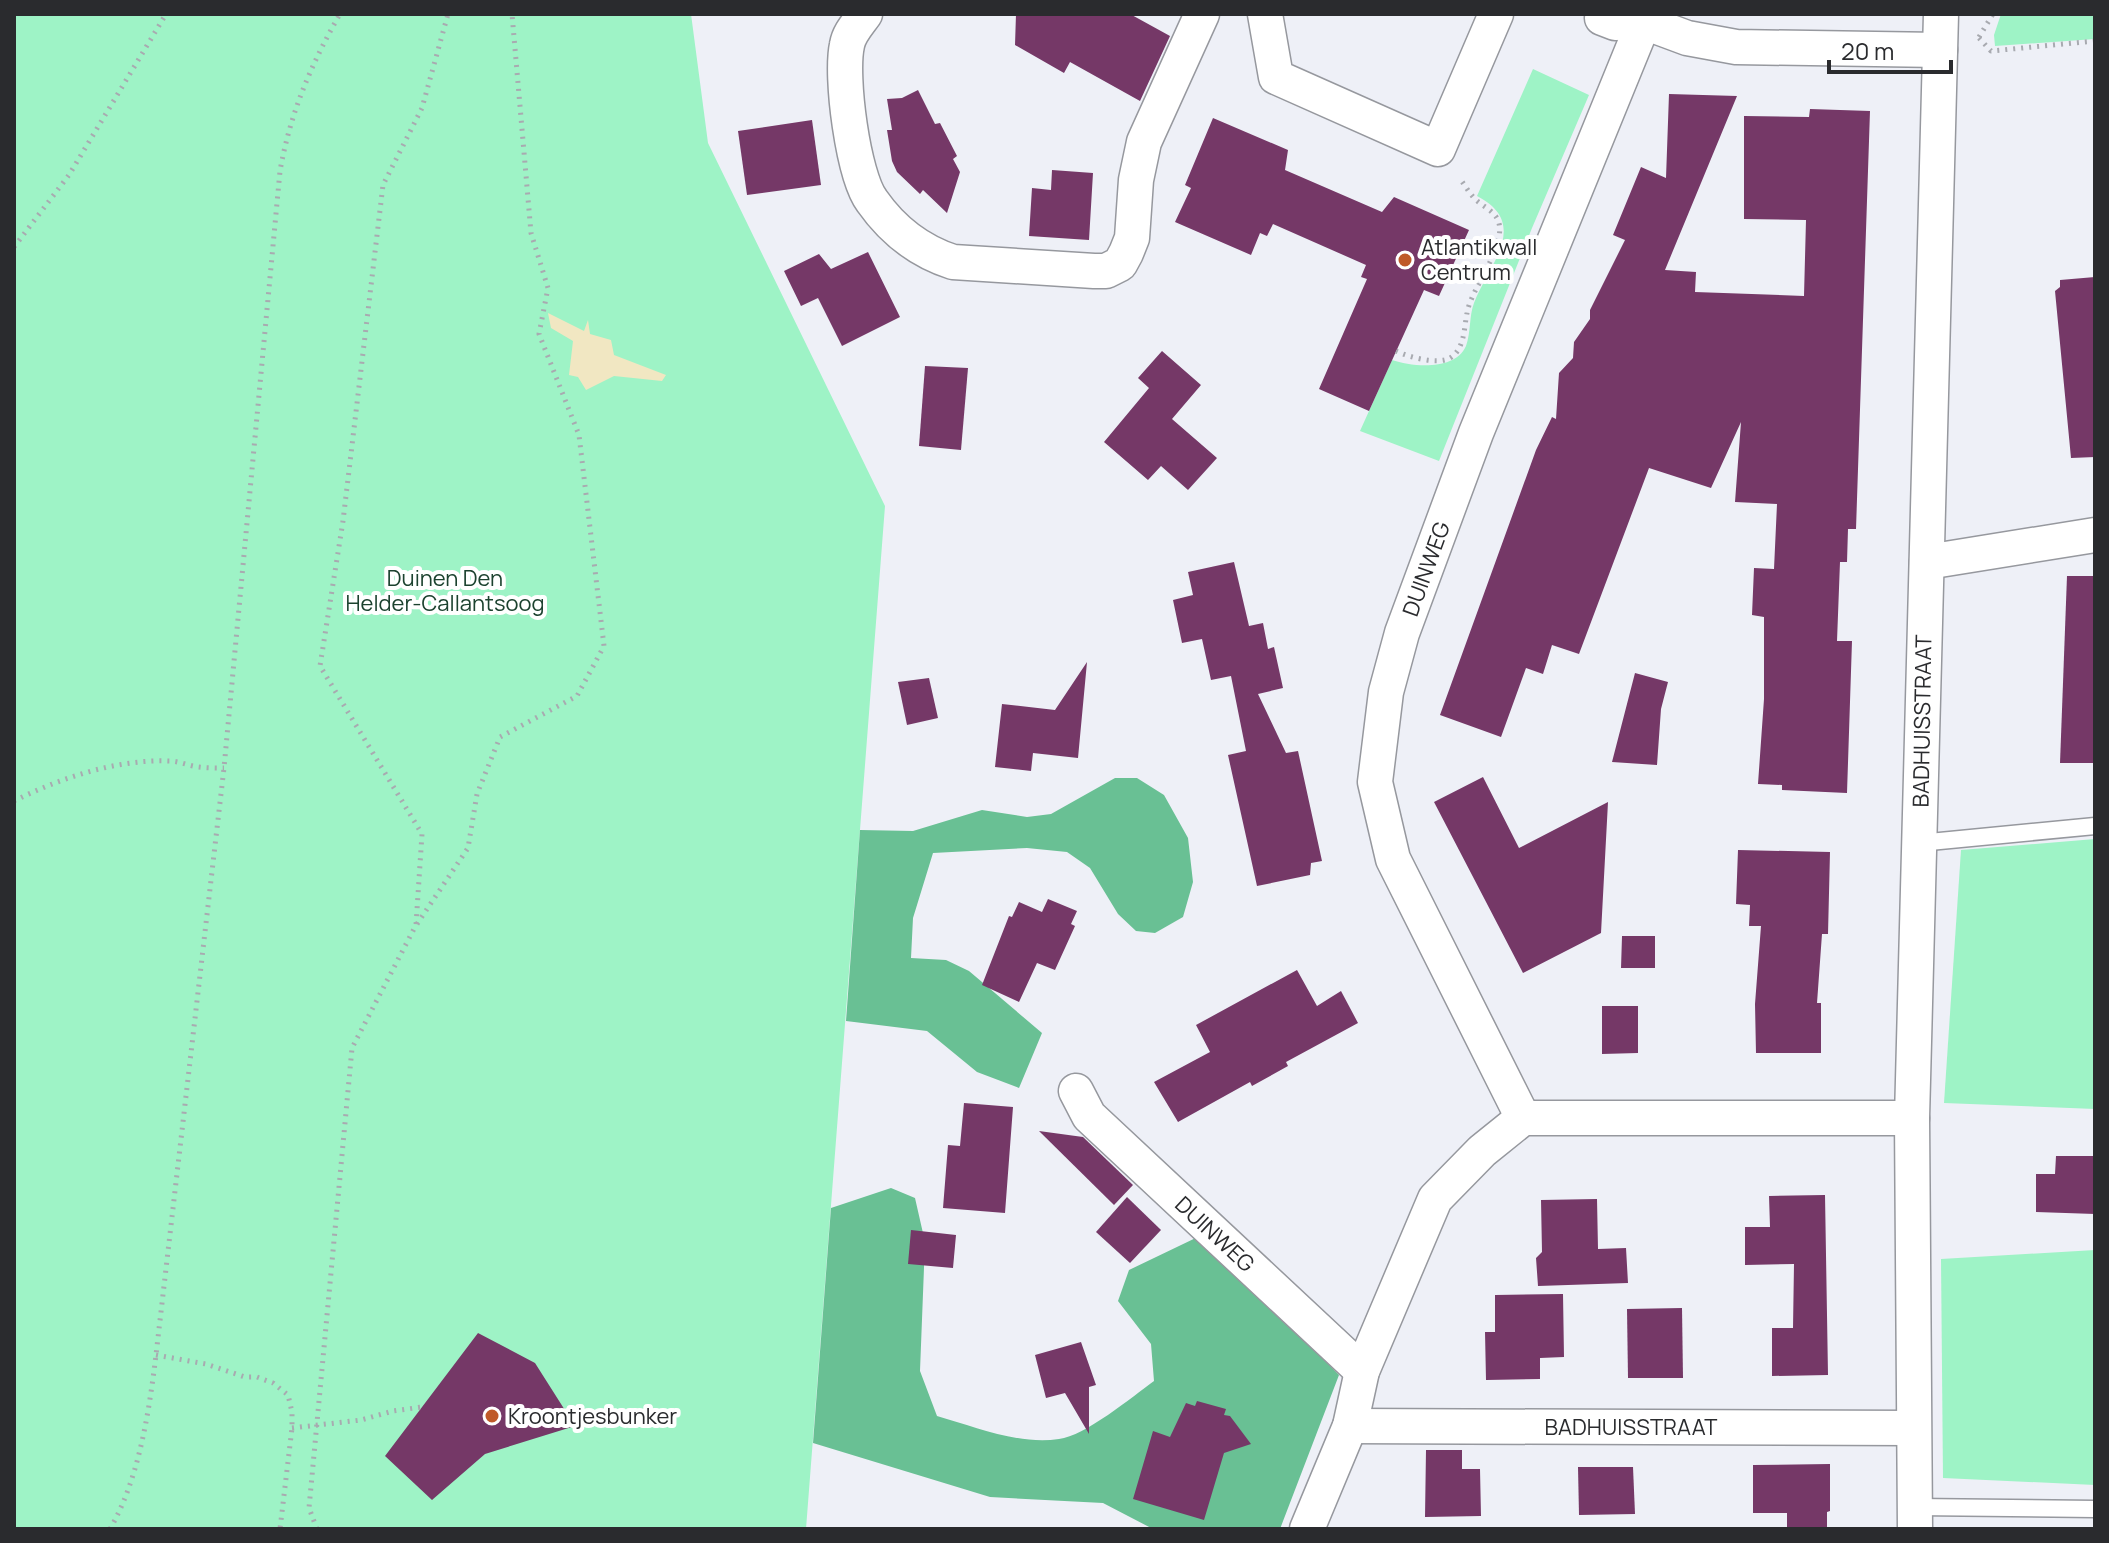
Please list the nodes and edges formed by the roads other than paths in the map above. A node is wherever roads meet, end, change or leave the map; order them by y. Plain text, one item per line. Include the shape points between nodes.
1 (865, 14) edge
2 (1202, 14) edge
3 (1265, 14) edge
4 (1496, 14) edge
5 (1941, 14) edge
6 (1643, 17) edge
7 (1602, 18) dead end
8 (1940, 50) junction
9 (2095, 535) edge
10 (1927, 562) junction
11 (2095, 826) edge
12 (1919, 843) junction
13 (1076, 1091) dead end
14 (1523, 1118) junction
15 (1912, 1118) junction
16 (1362, 1371) junction
17 (1350, 1426) junction
18 (1912, 1428) junction
19 (2095, 1509) edge
20 (1915, 1518) edge
21 (1307, 1529) edge

1 - 2 street via 847,43 844,62 849,116 857,167 870,199 893,226 912,244 953,262 1106,271 1120,264 1132,238 1144,142
3 - 4 street via 1276,77 1438,149
5 - 8 street, BADHUISSTRAAT
6 - 7 street via 1615,23
6 - 8 street via 1687,38 1736,47
6 - 14 street, DUINWEG via 1402,633 1386,692 1375,782 1393,859
8 - 10 street, BADHUISSTRAAT
9 - 10 street
10 - 12 street, BADHUISSTRAAT
11 - 12 lane
12 - 15 street, BADHUISSTRAAT
13 - 16 street, DUINWEG via 1089,1116
14 - 15 street
14 - 16 street via 1435,1199
15 - 18 street, BADHUISSTRAAT
16 - 17 street
17 - 18 street, BADHUISSTRAAT
17 - 21 street
18 - 20 street, BADHUISSTRAAT
19 - 20 lane

